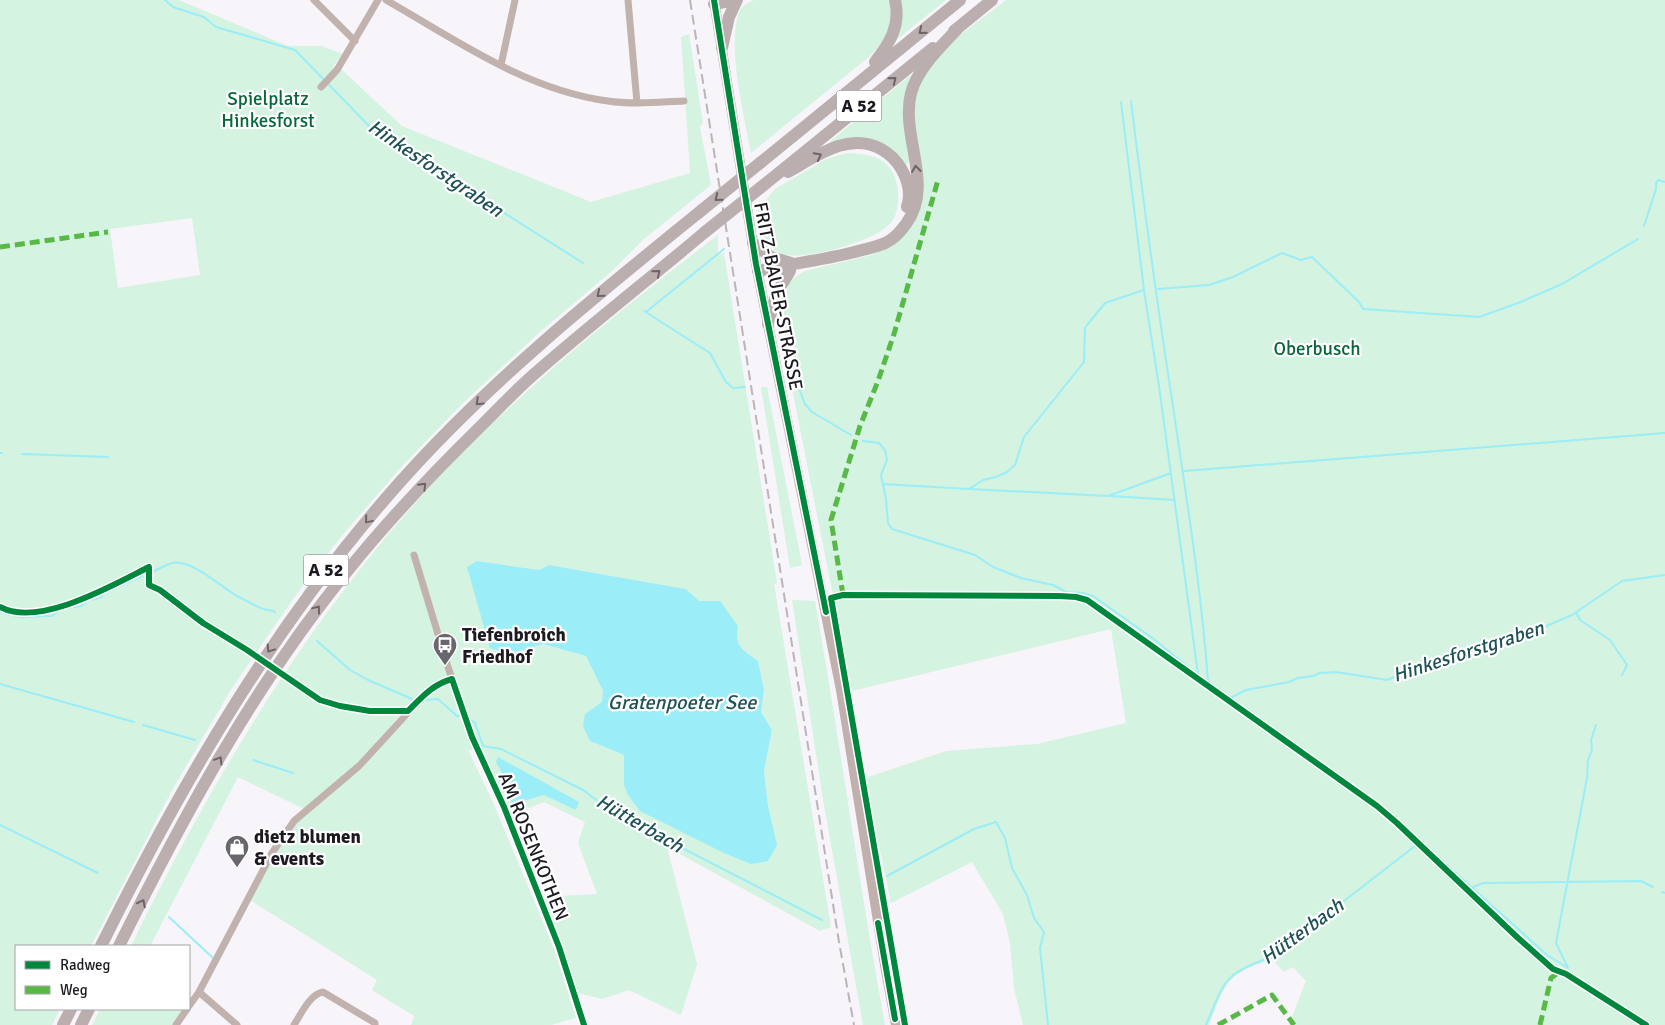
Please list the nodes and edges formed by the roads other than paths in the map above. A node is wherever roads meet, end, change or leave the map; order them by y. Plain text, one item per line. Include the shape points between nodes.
1 (314, 0) edge
2 (378, 0) edge
3 (386, 0) edge
4 (515, 0) edge
5 (628, 0) edge
6 (736, 0) edge
7 (895, 0) edge
8 (960, 0) edge
9 (992, 0) edge
10 (714, 2) edge
11 (960, 26) junction
12 (355, 41) junction
13 (722, 48) junction
14 (501, 65) junction
15 (859, 82) junction
16 (321, 87) dead end
17 (684, 101) dead end
18 (637, 103) junction
19 (760, 188) junction
20 (753, 243) junction
21 (871, 248) junction
22 (791, 267) junction
23 (758, 275) junction
24 (768, 324) junction
25 (414, 555) dead end
26 (452, 679) junction
27 (102, 945) edge
28 (121, 945) edge
29 (199, 992) junction
30 (190, 1005) edge
31 (70, 1010) edge
32 (88, 1010) edge
33 (187, 1010) edge
34 (63, 1025) edge
35 (81, 1025) edge
36 (176, 1025) edge
37 (237, 1025) edge
38 (294, 1025) edge
39 (376, 1025) edge
40 (584, 1025) edge
41 (896, 1025) edge

1 - 12 street
2 - 12 street
3 - 14 street
4 - 14 street
5 - 18 street
6 - 10 highway
6 - 13 highway
7 - 15 highway via 897,25 884,50
8 -> 15 highway, A 52
9 - 11 highway, A 52
10 - 13 main road, FRITZ-BAUER-STRASSE
19 -> 11 highway, A 52
21 -> 11 highway via 888,242 911,218 918,187 910,132 911,94 926,64
12 - 16 street via 337,70
13 - 20 main road, FRITZ-BAUER-STRASSE
14 - 18 street via 533,81 567,92 609,102
15 -> 27 highway, A 52, bridge via 572,317 498,383 401,481 336,557 230,710 152,846
17 - 18 street
19 -> 21 highway via 834,147 861,143 875,145 888,152 906,178 908,203 895,228
28 -> 19 highway, A 52, bridge via 166,855 242,722 283,656 346,572 409,500 531,377
20 - 22 highway
20 - 23 main road, FRITZ-BAUER-STRASSE
21 - 22 highway
22 - 23 highway
22 - 24 highway via 779,286
23 - 24 main road, FRITZ-BAUER-STRASSE
24 - 41 main road, FRITZ-BAUER-STRASSE via 841,690
25 - 26 street, AM ROSENKOTHEN
26 - 29 street via 427,692 358,766 294,822 272,853
26 - 40 street, AM ROSENKOTHEN via 472,737 504,807 558,947
29 - 30 street
29 - 37 street
31 - 34 highway
32 - 35 highway
33 - 36 street
38 - 39 street via 316,993 323,992

